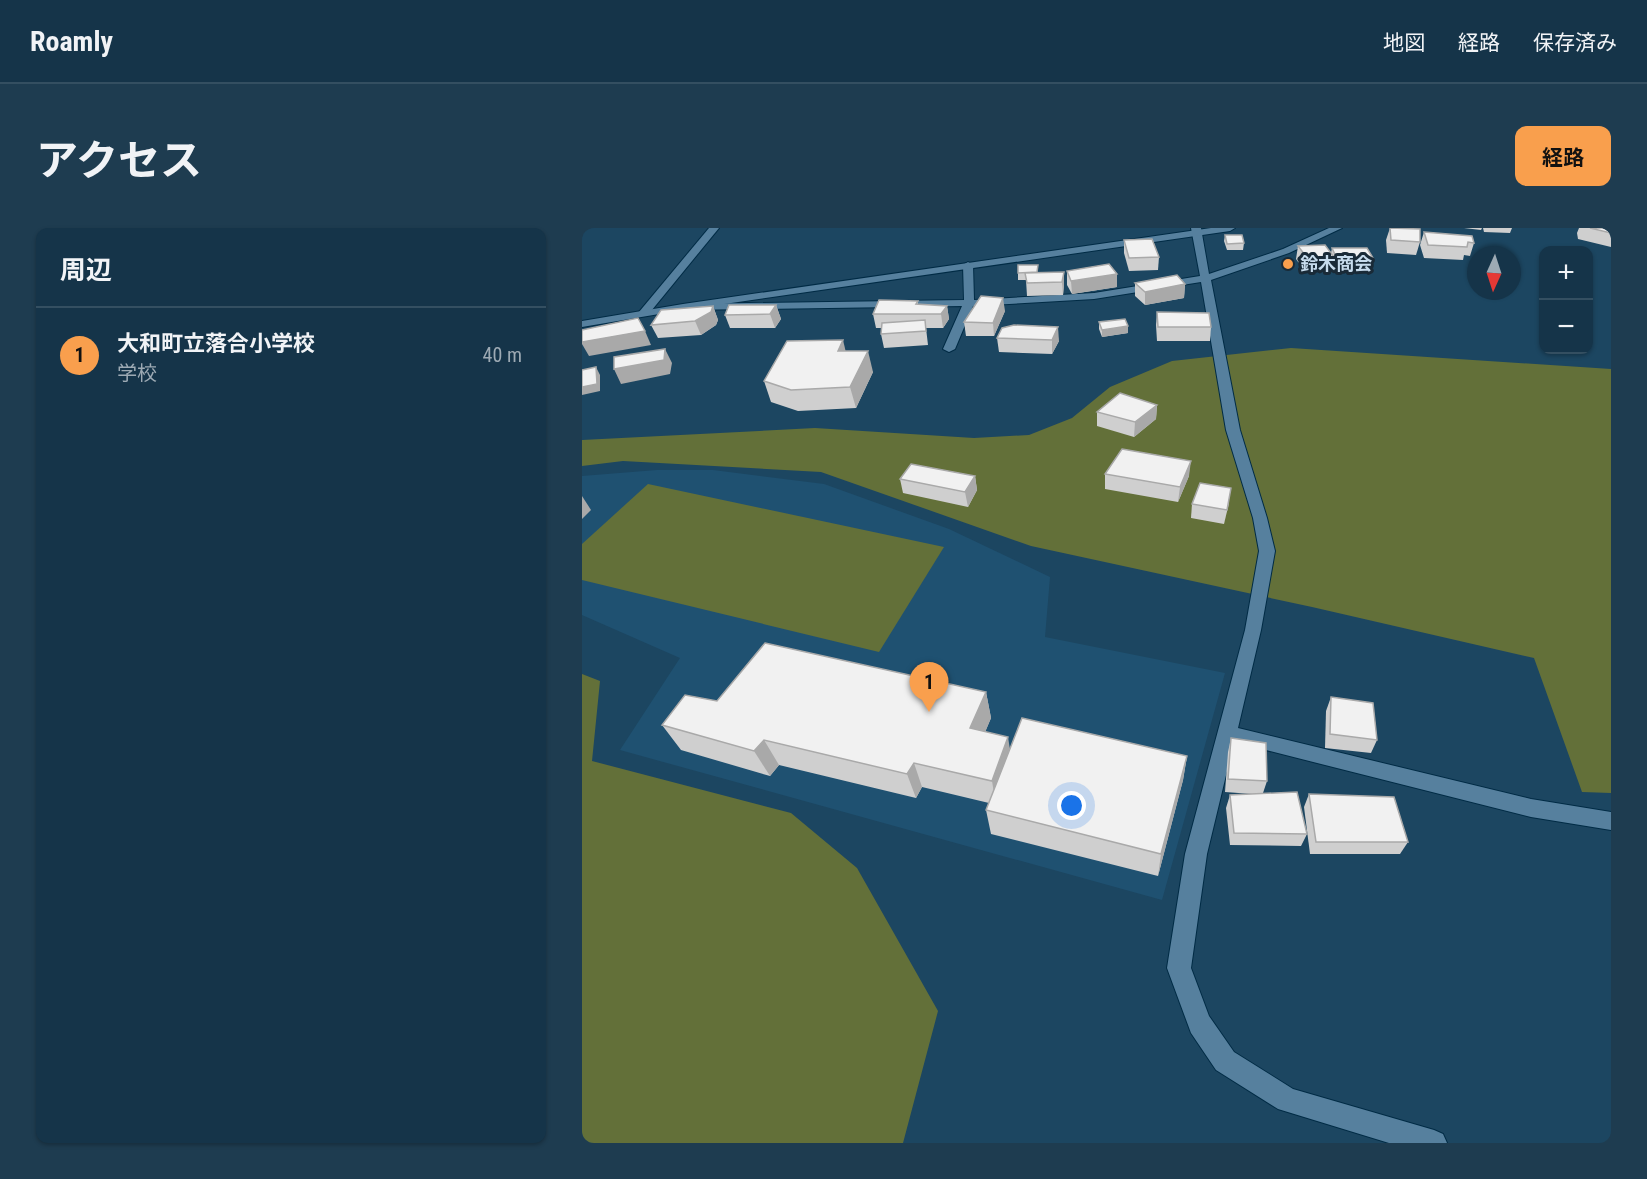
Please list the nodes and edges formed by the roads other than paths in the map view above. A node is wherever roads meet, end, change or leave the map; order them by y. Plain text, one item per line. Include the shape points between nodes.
1 (714, 228) edge
2 (1230, 228) edge
3 (1337, 228) edge
4 (1196, 230) edge
5 (968, 265) junction
6 (1206, 278) junction
7 (969, 303) junction
8 (683, 307) junction
9 (643, 314) junction
10 (582, 324) edge
11 (949, 350) dead end
12 (1227, 733) junction
13 (1611, 821) edge
14 (1434, 1143) edge

1 - 9 street
2 - 4 street
3 - 6 street via 1286,251
4 - 5 street
4 - 6 street
5 - 7 street
5 - 8 street
6 - 7 street via 1094,296
6 - 12 street via 1233,430 1268,551
7 - 8 street
7 - 11 street
8 - 9 street
9 - 10 street
12 - 13 street via 1531,808
12 - 14 street via 1196,854 1179,968 1200,1024 1225,1061 1287,1100

